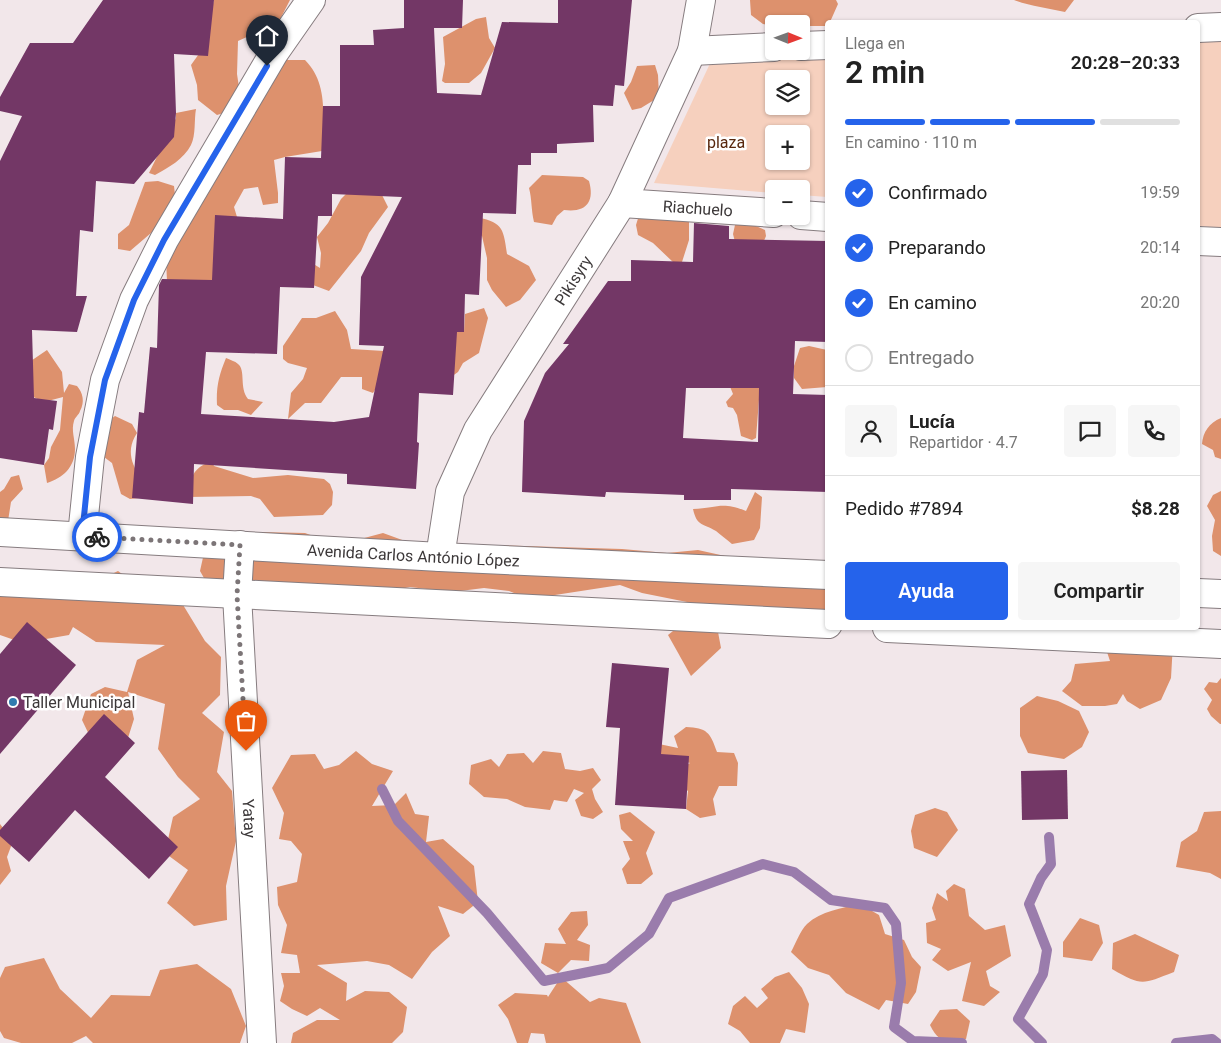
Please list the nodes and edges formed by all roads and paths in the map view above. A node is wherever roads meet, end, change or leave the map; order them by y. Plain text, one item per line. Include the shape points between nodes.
1 (311, 0) edge
2 (701, 0) edge
3 (1221, 27) edge
4 (1200, 28) edge
5 (825, 45) edge
6 (810, 46) edge
7 (765, 48) edge
8 (692, 51) junction
9 (622, 203) junction
10 (765, 212) edge
11 (810, 216) edge
12 (825, 217) edge
13 (1200, 241) edge
14 (1221, 242) edge
15 (0, 532) edge
16 (82, 536) junction
17 (240, 545) junction
18 (440, 557) junction
19 (825, 575) edge
20 (0, 582) edge
21 (1200, 593) edge
22 (1221, 594) edge
23 (237, 595) junction
24 (825, 624) edge
25 (929, 630) edge
26 (1221, 644) edge
27 (262, 1043) edge

1 - 16 street via 274,53 164,240 134,300 105,380 90,457
2 - 8 street, Pikisyry
3 - 4 street
5 - 6 street
7 - 8 street
8 - 9 street, Pikisyry
9 - 10 street, Riachuelo
9 - 18 street, Pikisyry via 478,430 450,492
11 - 12 street
13 - 14 street
15 - 16 street, Avenida Carlos António López
16 - 17 street, Avenida Carlos António López
17 - 18 street, Avenida Carlos António López
17 - 23 street, Yatay
18 - 19 street, Avenida Carlos António López
20 - 23 street
21 - 22 street
23 - 24 street
23 - 27 street, Yatay
25 - 26 street

